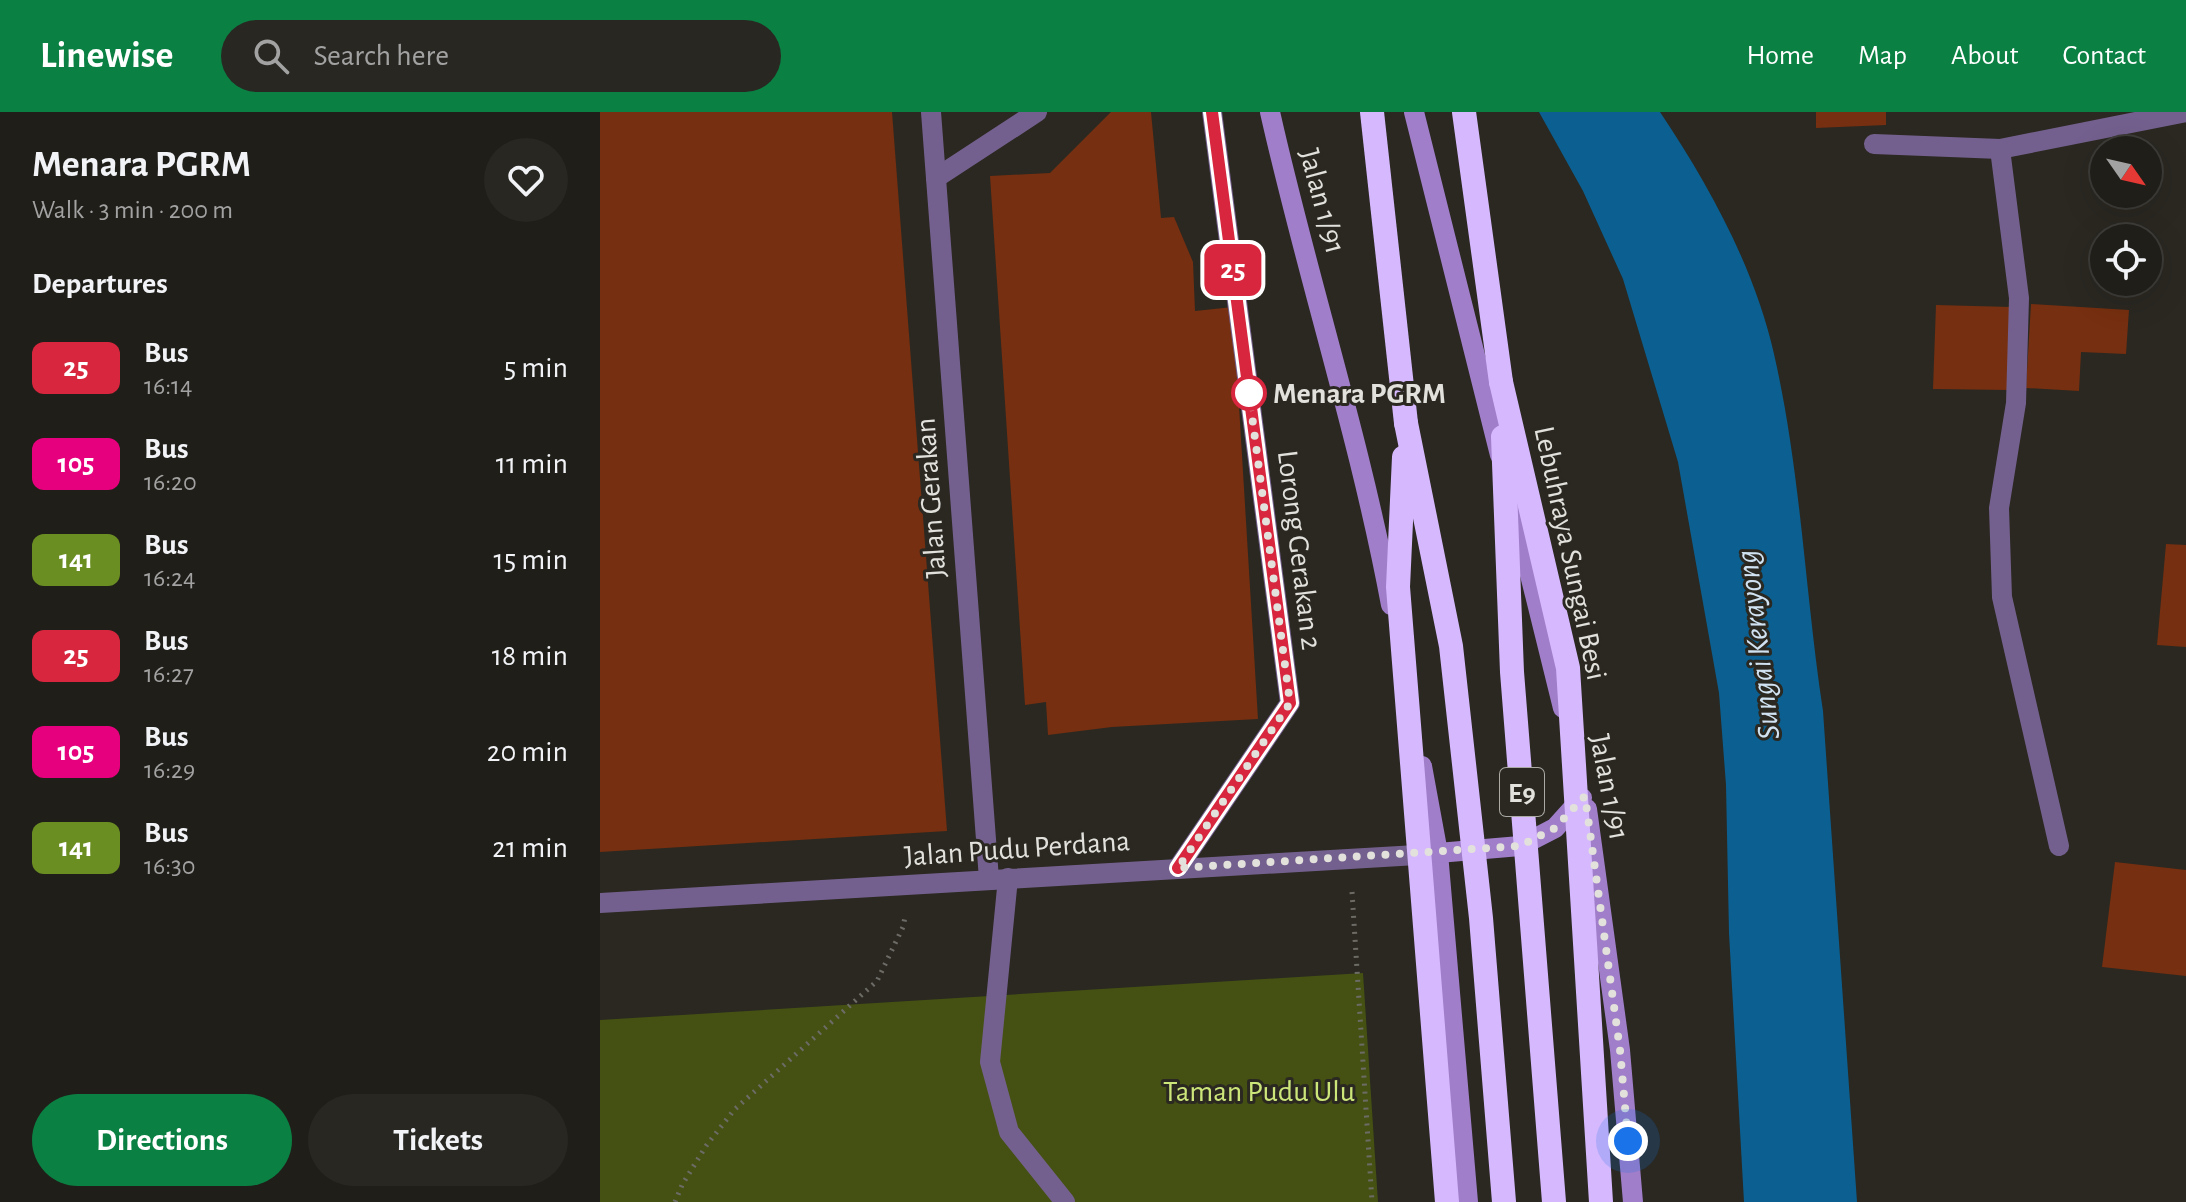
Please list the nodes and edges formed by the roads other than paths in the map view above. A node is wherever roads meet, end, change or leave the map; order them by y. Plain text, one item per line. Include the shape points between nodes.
1 (931, 112) edge
2 (1037, 112) edge
3 (1212, 112) edge
4 (1270, 112) edge
5 (1372, 112) edge
6 (1414, 112) edge
7 (1464, 112) edge
8 (2186, 112) edge
9 (1874, 144) dead end
10 (2000, 149) junction
11 (936, 178) junction
12 (1501, 382) junction
13 (1406, 423) junction
14 (1585, 796) junction
15 (2059, 846) dead end
16 (1438, 853) junction
17 (1178, 868) junction
18 (999, 879) junction
19 (600, 903) edge
20 (1065, 1202) edge
21 (1447, 1202) edge
22 (1468, 1202) edge
23 (1504, 1202) edge
24 (1554, 1202) edge
25 (1601, 1202) edge
26 (1633, 1202) edge

1 - 11 street, Jalan Gerakan
2 - 11 street
3 - 17 street, Lorong Gerakan 2 via 1290,703
4 - 16 street, Jalan 1/91 via 1379,539
5 - 13 highway, E9
6 - 14 street, Jalan 1/91
7 - 12 highway, Lebuhraya Sungai Besi / E9
8 - 10 street
9 - 10 street
10 - 15 street via 2019,298 2016,403 1999,508 2002,597
11 - 18 street, Jalan Gerakan
12 - 24 highway, E9, bridge via 1512,672
12 - 25 highway, Lebuhraya Sungai Besi / E9, bridge via 1568,668
13 - 21 highway, E9, bridge via 1398,587
13 - 23 highway, E9, bridge via 1451,646 1481,918
14 - 16 street via 1555,828 1520,846
14 - 26 street, Jalan 1/91 via 1620,1050
16 - 17 street, Jalan Pudu Perdana
16 - 22 street, Jalan 1/91
17 - 18 street, Jalan Pudu Perdana
18 - 19 street, Jalan Pudu Perdana
18 - 20 street, Jalan Gerakan via 990,1062 1009,1132

